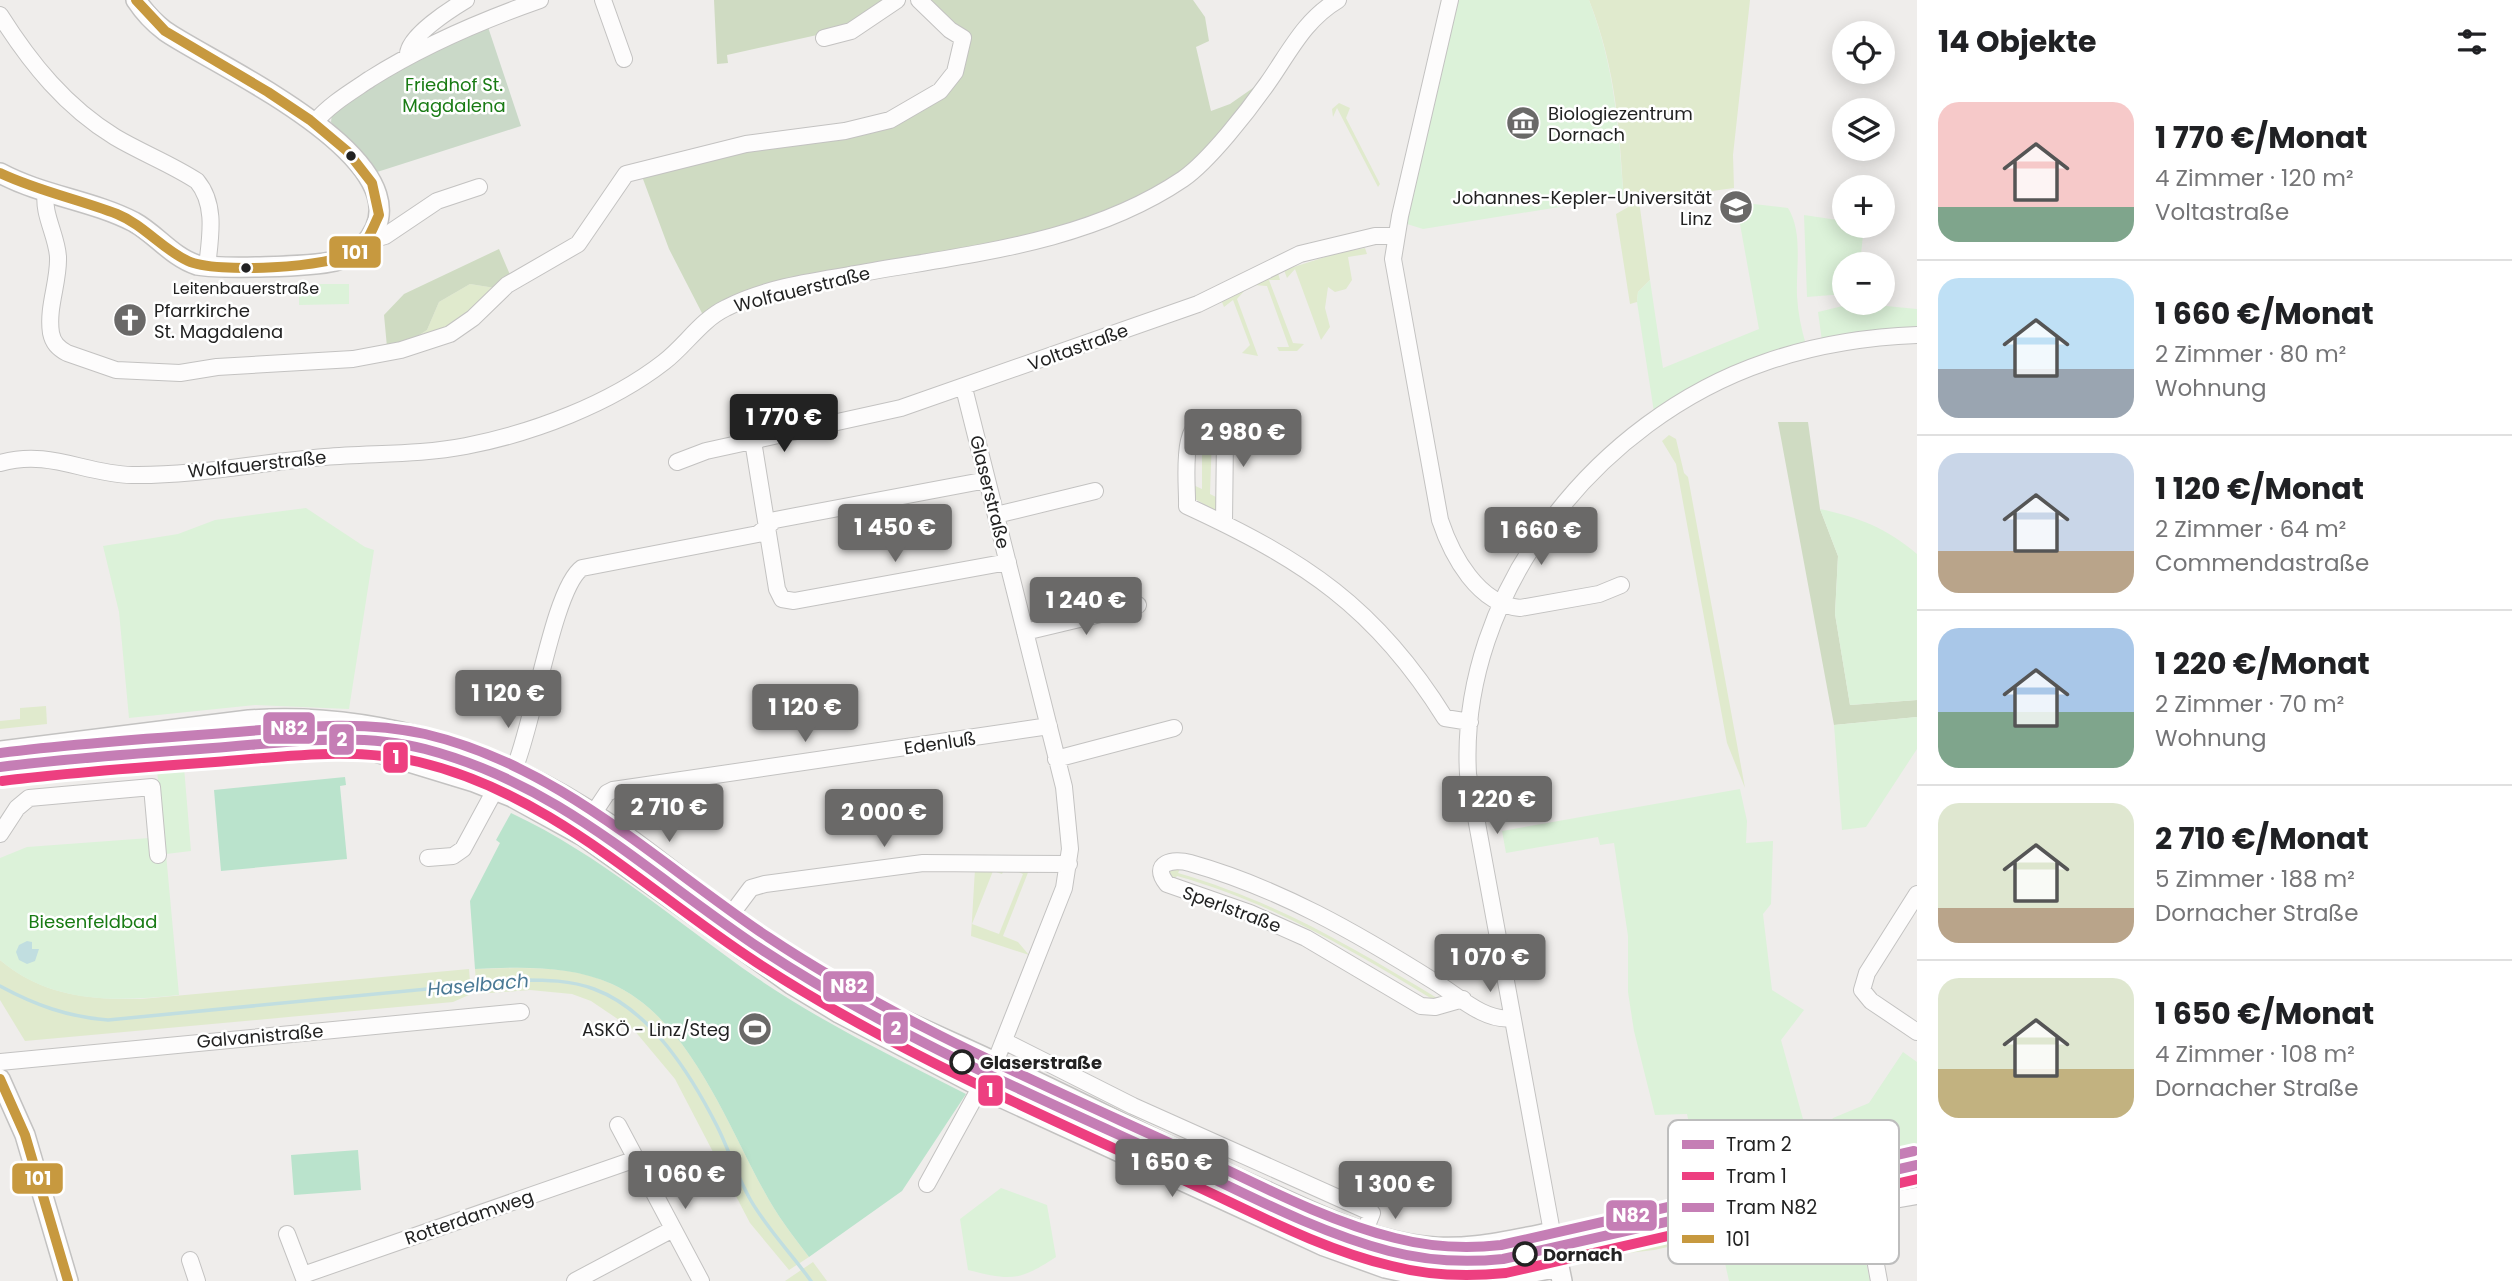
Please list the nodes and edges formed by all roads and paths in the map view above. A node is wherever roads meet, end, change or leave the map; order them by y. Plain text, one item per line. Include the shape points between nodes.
1 (136, 0) edge
2 (466, 0) edge
3 (540, 0) edge
4 (603, 0) edge
5 (897, 0) edge
6 (919, 0) edge
7 (1338, 0) edge
8 (1450, 0) edge
9 (0, 15) edge
10 (824, 38) dead end
11 (408, 55) junction
12 (624, 59) dead end
13 (315, 122) junction
14 (0, 173) edge
15 (479, 187) dead end
16 (46, 193) junction
17 (370, 236) junction
18 (1396, 236) junction
19 (207, 267) junction
20 (1917, 335) edge
21 (964, 388) junction
22 (753, 441) junction
23 (677, 462) dead end
24 (0, 463) edge
25 (987, 480) junction
26 (1095, 491) dead end
27 (996, 515) junction
28 (1224, 523) junction
29 (768, 526) junction
30 (1008, 562) junction
31 (1621, 585) dead end
32 (1501, 602) junction
33 (1138, 605) dead end
34 (1025, 632) junction
35 (1470, 722) junction
36 (1049, 726) junction
37 (1174, 728) dead end
38 (343, 732) junction
39 (0, 751) edge
40 (1056, 759) junction
41 (513, 769) junction
42 (495, 790) junction
43 (593, 814) junction
44 (0, 834) edge
45 (158, 855) dead end
46 (428, 858) dead end
47 (1069, 864) junction
48 (1917, 894) edge
49 (730, 916) junction
50 (1463, 999) junction
51 (521, 1013) dead end
52 (1511, 1018) junction
53 (1917, 1032) edge
54 (1004, 1041) junction
55 (0, 1062) edge
56 (995, 1062) junction
57 (0, 1079) edge
58 (982, 1087) junction
59 (0, 1099) edge
60 (618, 1125) dead end
61 (32, 1159) junction
62 (636, 1159) junction
63 (927, 1184) dead end
64 (1917, 1196) edge
65 (1899, 1199) edge
66 (673, 1229) junction
67 (1552, 1231) junction
68 (1364, 1233) junction
69 (287, 1234) dead end
70 (190, 1260) dead end
71 (1560, 1274) edge
72 (304, 1278) edge
73 (68, 1281) edge
74 (197, 1281) edge
75 (575, 1281) edge
76 (701, 1281) edge
77 (1447, 1281) edge
78 (1488, 1281) edge

1 - 13 street via 162,29
2 - 11 street via 425,30 408,48
3 - 11 street
4 - 12 street
5 - 10 street via 851,31
6 - 16 street via 963,38 955,72 940,91 890,120 845,131 757,142 632,170 613,188 578,244 507,285 461,328 401,350 320,363 245,364 180,373 116,370 60,349 52,335 57,245
7 - 24 street, Wolfauerstraße via 1310,21 1266,86 1198,166 1157,193 1099,220 1025,245 836,277 743,301 711,317 646,375 536,425 487,441 437,450 165,473 120,473 37,457
8 - 18 street
9 - 19 street via 38,69 77,110 117,138 197,181 206,191 211,223
11 - 13 street via 341,98
13 - 17 street via 373,187 377,214
14 - 16 street
15 - 17 street via 437,201 385,236
16 - 19 street via 134,223 179,257
17 - 19 street via 354,253 331,262
18 - 21 street, Voltastraße via 1375,236 1300,254 1198,304
18 - 32 street via 1394,259 1440,520 1466,573
20 - 32 street via 1837,343 1765,362 1702,391 1651,422 1561,508
21 - 22 street, Voltastraße via 855,420
21 - 25 street, Glaserstraße
22 - 23 street, Voltastraße via 692,454
22 - 29 street
25 - 27 street, Glaserstraße
25 - 29 street via 775,520
26 - 27 street
27 - 30 street, Glaserstraße
28 - 28 street via 1225,437 1216,422 1204,420 1188,436 1187,506
28 - 35 street via 1294,560 1345,598 1409,663 1445,718
29 - 30 street via 777,589 782,599 794,601
29 - 41 street via 758,534 576,572 561,601
30 - 34 street, Glaserstraße
31 - 32 street via 1600,594 1520,608
32 - 35 street via 1478,670
33 - 34 street
34 - 36 street, Glaserstraße
35 - 52 street via 1467,756 1473,807
36 - 40 street, Glaserstraße
36 - 43 street, Edenluß via 613,790
37 - 40 street
38 - 39 street via 229,724
38 - 41 street via 415,735
38 - 42 street
40 - 47 street, Glaserstraße via 1066,802
41 - 43 street
42 - 46 street via 463,849 453,856
42 - 58 street via 583,836 803,991
43 - 49 street
44 - 45 street via 29,798 152,787
47 - 49 street via 923,863 765,884 751,888
47 - 54 street, Glaserstraße via 1065,888
48 - 53 street via 1861,990
49 - 56 street via 830,983
50 - 50 street, Sperlstraße via 1288,898 1178,860 1163,868 1164,881 1171,886 1306,938 1421,1006
50 - 52 street, Sperlstraße via 1493,1017
51 - 55 street, Galvanistraße
52 - 67 street
54 - 56 street, Glaserstraße
54 - 68 street via 1133,1106 1372,1213
56 - 58 street, Glaserstraße
56 - 68 street via 1168,1147
57 - 61 street
58 - 63 street, Glaserstraße
58 - 77 street via 1324,1246 1385,1268
59 - 61 street
60 - 62 street
61 - 73 street
62 - 66 street
62 - 72 street, Rotterdamweg
64 - 65 street
66 - 75 street
66 - 76 street
67 - 68 street via 1454,1248
67 - 71 street
69 - 72 street
70 - 74 street
71 - 78 street

